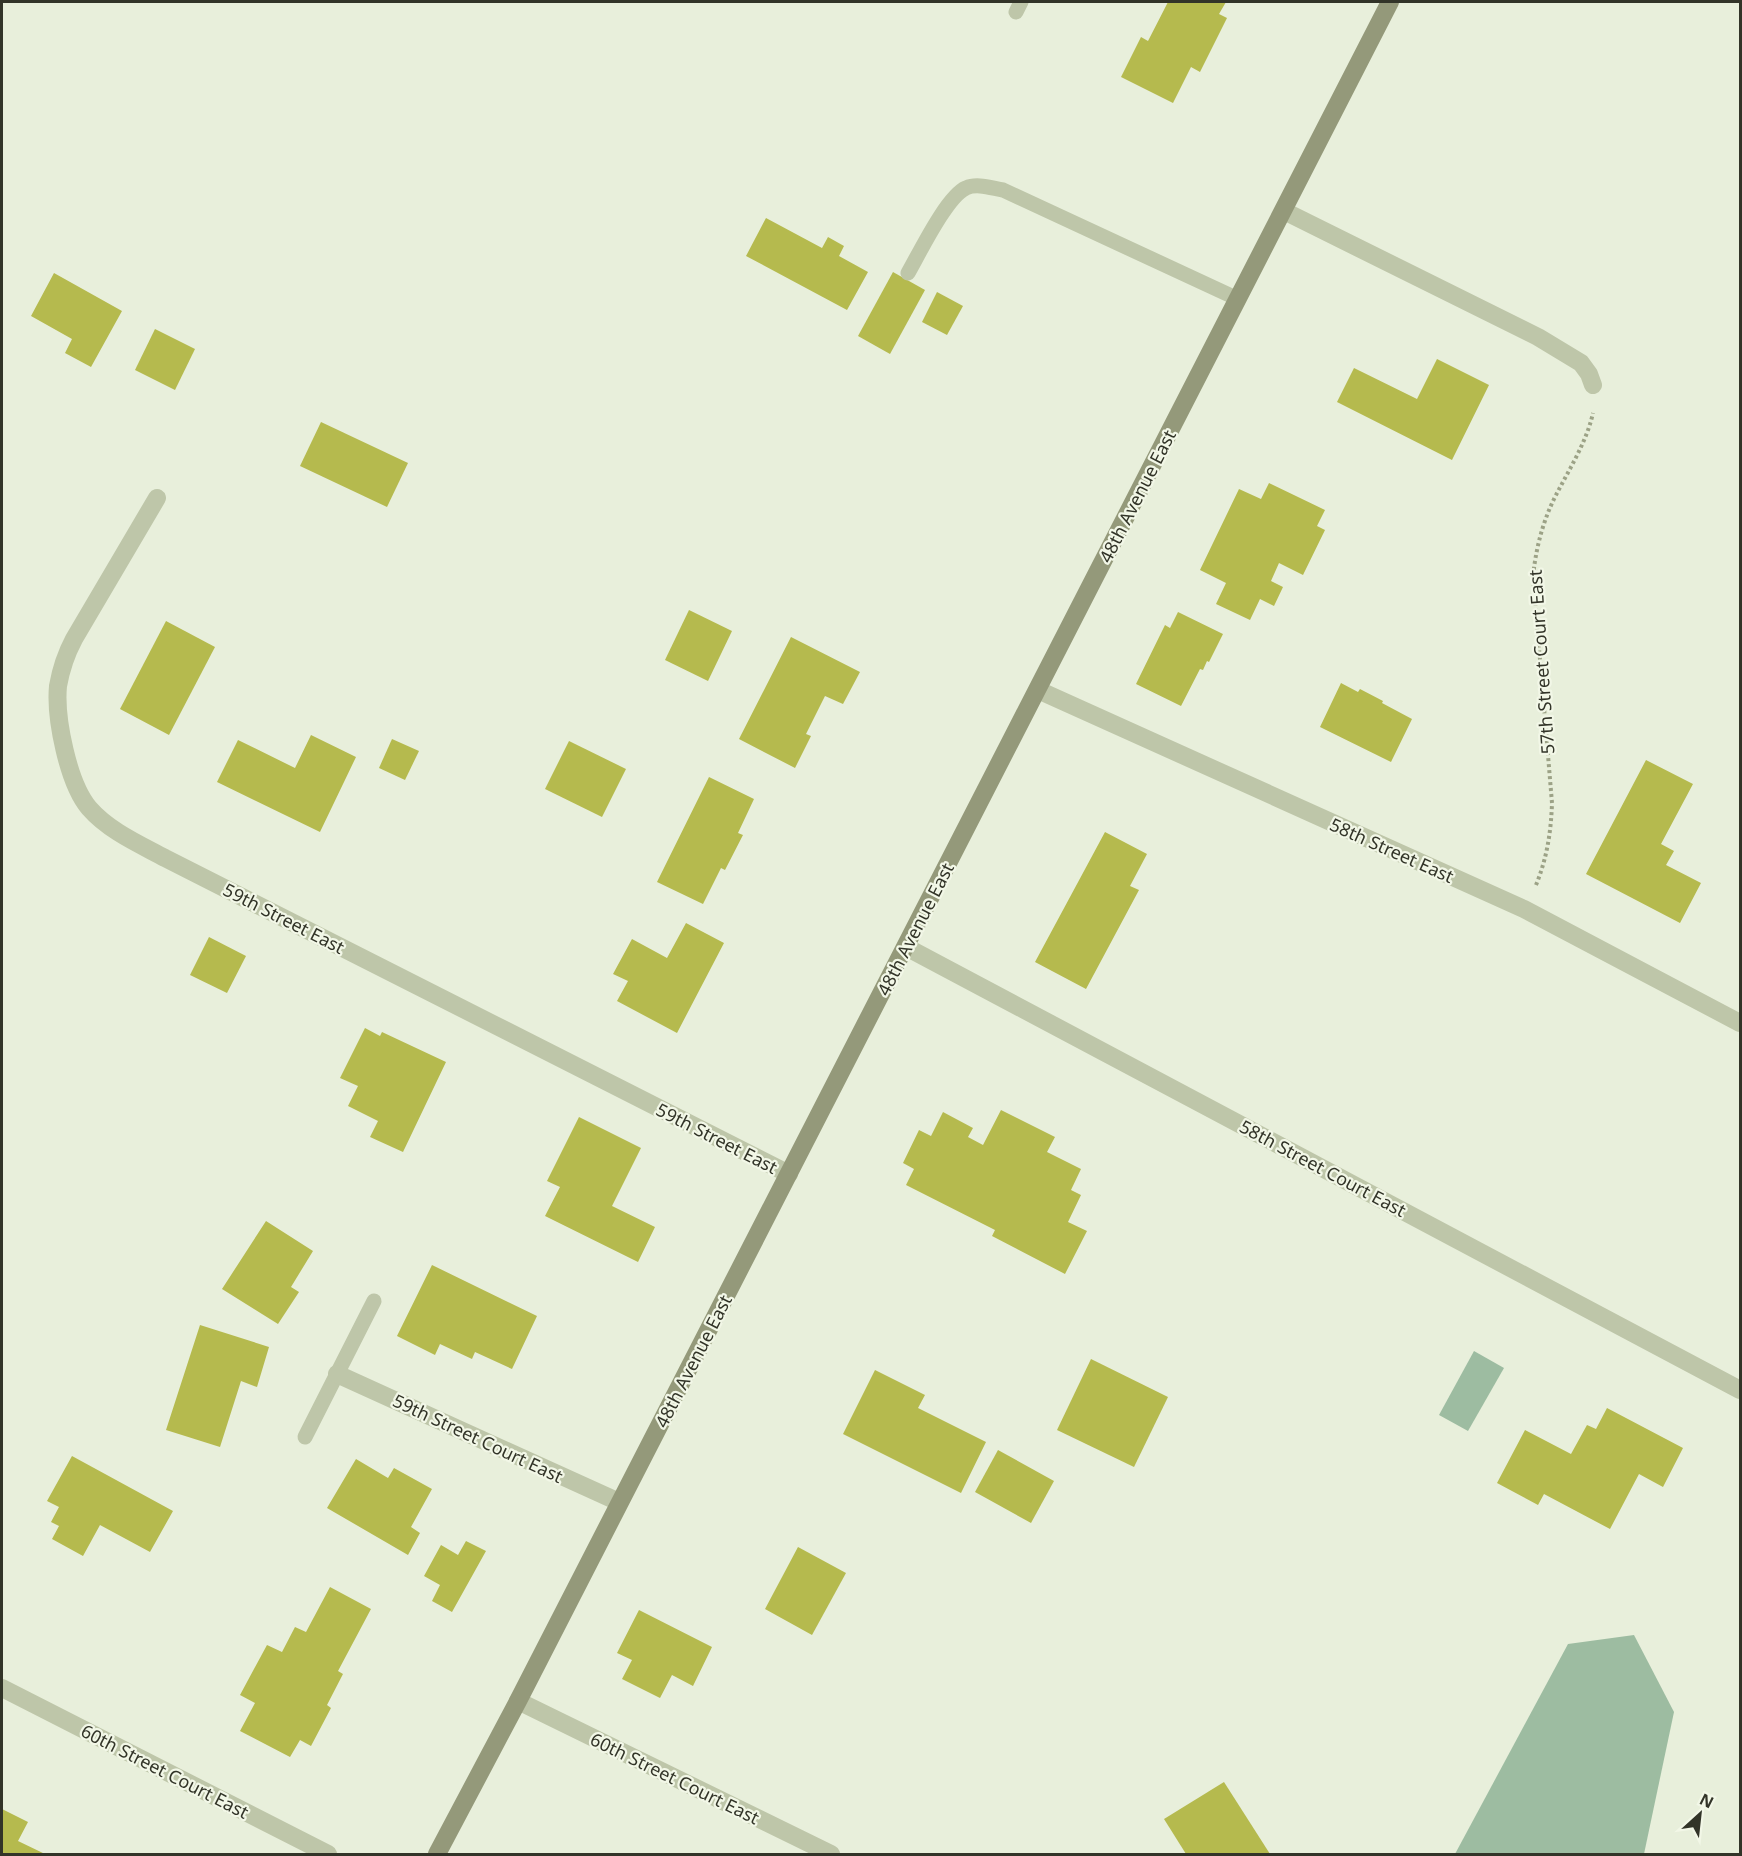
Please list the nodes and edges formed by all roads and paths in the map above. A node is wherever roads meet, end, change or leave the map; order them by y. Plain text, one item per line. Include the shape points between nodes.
1 (1390, 2) edge
2 (1284, 211) junction
3 (908, 273) dead end
4 (1238, 299) junction
5 (1593, 386) joint
6 (157, 498) dead end
7 (1038, 690) junction
8 (1524, 909) junction
9 (906, 947) junction
10 (1740, 1023) edge
11 (789, 1174) junction
12 (374, 1301) dead end
13 (337, 1374) junction
14 (1740, 1390) edge
15 (305, 1437) dead end
16 (619, 1502) junction
17 (2, 1688) edge
18 (518, 1701) junction
19 (328, 1854) edge
20 (437, 1854) edge
21 (831, 1854) edge

1 - 2 street, 48th Avenue East
2 - 4 street, 48th Avenue East
2 - 5 street via 1538,337 1581,363
3 - 4 lane via 951,200 965,188 982,185 1003,190
4 - 7 street, 48th Avenue East
5 - 8 path, 57th Street Court East via 1591,424 1545,520 1535,557 1533,576 1551,822 1545,860
6 - 11 street, 59th Street East via 74,639 60,674 58,706 68,764 80,795 99,818 165,858
7 - 8 street, 58th Street East
7 - 9 street, 48th Avenue East
8 - 10 street, 58th Street East
9 - 11 street, 48th Avenue East
9 - 14 street, 58th Street Court East
11 - 16 street, 48th Avenue East
12 - 13 lane
13 - 15 lane
13 - 16 street, 59th Street Court East
16 - 18 street, 48th Avenue East
17 - 19 street, 60th Street Court East
18 - 20 street, 48th Avenue East
18 - 21 street, 60th Street Court East

